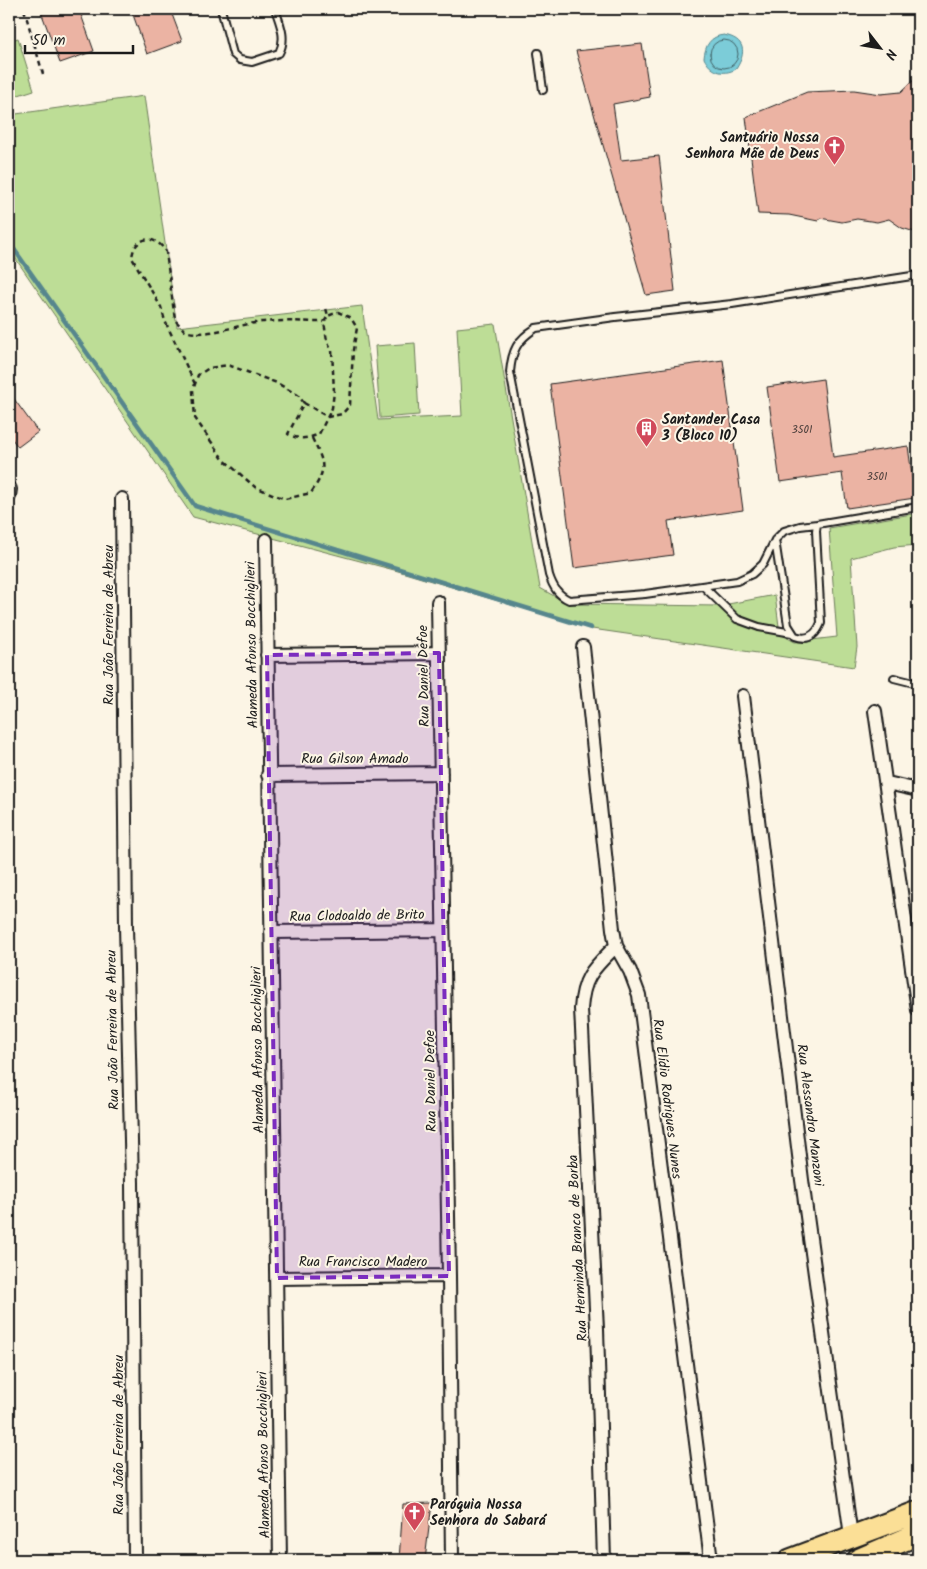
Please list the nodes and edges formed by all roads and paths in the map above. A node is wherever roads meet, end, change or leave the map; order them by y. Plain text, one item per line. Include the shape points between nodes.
1 (24, 9) edge
2 (221, 9) edge
3 (275, 9) edge
4 (538, 53) dead end
5 (43, 74) dead end
6 (543, 90) dead end
7 (918, 275) edge
8 (326, 308) dead end
9 (328, 316) junction
10 (324, 322) junction
11 (195, 384) junction
12 (304, 403) junction
13 (328, 417) junction
14 (312, 438) junction
15 (122, 499) dead end
16 (918, 507) edge
17 (817, 524) junction
18 (266, 540) dead end
19 (775, 540) junction
20 (703, 586) junction
21 (438, 602) dead end
22 (792, 633) junction
23 (583, 647) dead end
24 (439, 653) junction
25 (267, 655) junction
26 (894, 678) dead end
27 (918, 684) edge
28 (743, 696) dead end
29 (875, 711) dead end
30 (441, 773) junction
31 (268, 775) junction
32 (887, 783) junction
33 (918, 790) edge
34 (443, 930) junction
35 (271, 932) junction
36 (616, 946) junction
37 (918, 1010) edge
38 (449, 1276) junction
39 (277, 1278) junction
40 (918, 1512) edge
41 (850, 1536) junction
42 (912, 1539) edge
43 (135, 1560) edge
44 (280, 1560) edge
45 (452, 1560) edge
46 (604, 1560) edge
47 (711, 1560) edge
48 (790, 1560) edge
49 (858, 1560) edge

1 - 5 path
2 - 3 lane via 233,54 240,60 252,62 279,53 283,45
4 - 6 lane
7 - 20 lane via 732,304 536,328 515,346 510,372 549,575 558,593 569,600
8 - 9 path
9 - 10 path
9 - 13 path via 338,312 351,318 357,328 350,405 342,414
10 - 11 path via 267,322 202,332 185,331 175,320 166,252 162,245 143,239 133,249 132,258 161,307 164,321
10 - 13 path via 333,358 334,392
11 - 12 path via 198,375 209,368 228,365 277,383 298,394
11 - 14 path via 196,418 223,460 255,487 285,499 312,493 321,479 323,462
12 - 13 path
12 - 14 path via 288,434 296,439
13 - 14 path via 319,434
15 - 43 street, Rua João Ferreira de Abreu
16 - 17 lane
17 - 19 lane via 784,531
17 - 22 lane via 821,623 818,632 812,636 800,638
18 - 25 street, Alameda Afonso Bocchiglieri
19 - 20 lane via 763,564 752,574 737,581
19 - 22 lane
20 - 22 lane via 737,619
21 - 24 street, Rua Daniel Defoe
23 - 36 street, Rua Elídio Rodrigues Nunes
24 - 25 street
24 - 30 street, Rua Daniel Defoe
25 - 31 street, Alameda Afonso Bocchiglieri
26 - 27 lane
28 - 41 street, Rua Alessandro Manzoni via 802,1180
29 - 32 street
30 - 31 street, Rua Gilson Amado
30 - 34 street, Rua Daniel Defoe
31 - 35 street, Alameda Afonso Bocchiglieri
32 - 33 street
32 - 37 street
34 - 35 street, Rua Clodoaldo de Brito
34 - 38 street, Rua Daniel Defoe
35 - 39 street, Alameda Afonso Bocchiglieri
36 - 46 street, Rua Herminda Branco de Borba via 588,977 583,987 581,1009 597,1329
36 - 47 street, Rua Elídio Rodrigues Nunes via 639,995
38 - 39 street, Rua Francisco Madero
38 - 45 street, Rua Daniel Defoe
39 - 44 street, Alameda Afonso Bocchiglieri
40 - 41 main road
41 - 48 main road
42 - 49 main road

